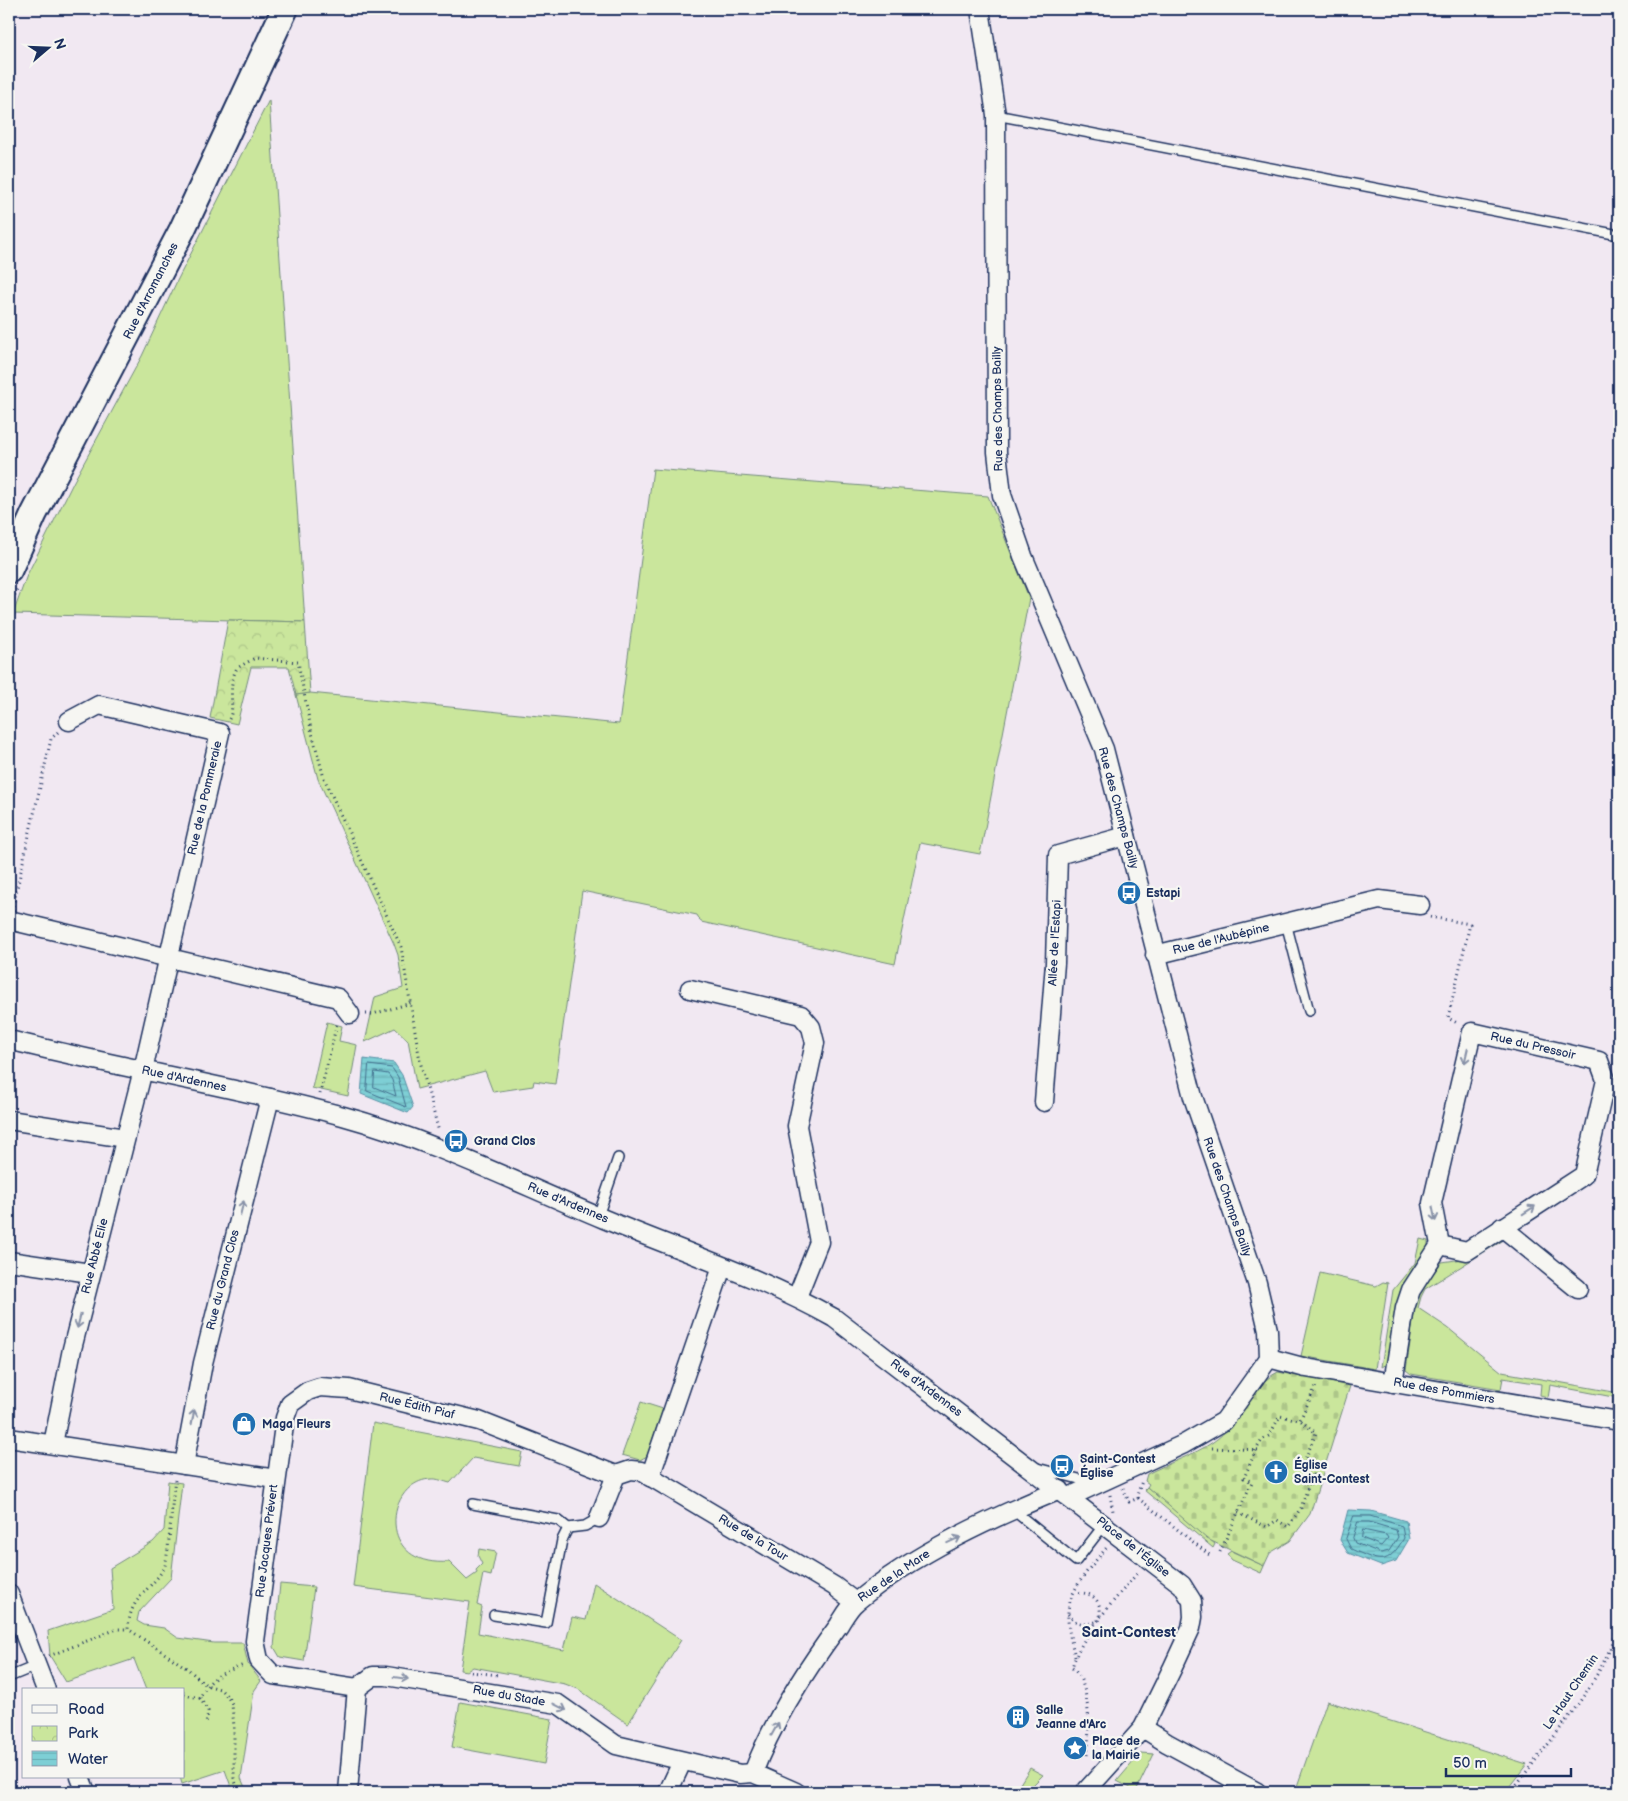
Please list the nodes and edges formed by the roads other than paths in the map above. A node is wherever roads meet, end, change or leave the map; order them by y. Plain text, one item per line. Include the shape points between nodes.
1 (285, 9) edge
2 (980, 9) edge
3 (996, 115) junction
4 (1619, 235) edge
5 (9, 570) edge
6 (69, 721) dead end
7 (1126, 836) junction
8 (1421, 910) road end
9 (9, 920) edge
10 (1286, 922) junction
11 (1155, 955) junction
12 (169, 958) junction
13 (690, 989) dead end
14 (1309, 1011) dead end
15 (343, 1019) road end
16 (9, 1040) edge
17 (143, 1070) junction
18 (270, 1098) junction
19 (1044, 1102) dead end
20 (9, 1120) edge
21 (125, 1138) junction
22 (618, 1158) dead end
23 (598, 1216) junction
24 (1502, 1227) junction
25 (1440, 1246) junction
26 (9, 1260) edge
27 (722, 1267) junction
28 (90, 1273) junction
29 (1578, 1289) dead end
30 (797, 1297) junction
31 (1269, 1358) junction
32 (1394, 1383) junction
33 (1619, 1421) edge
34 (9, 1438) edge
35 (53, 1444) junction
36 (1029, 1466) junction
37 (179, 1471) junction
38 (616, 1475) junction
39 (650, 1476) junction
40 (276, 1478) junction
41 (1097, 1484) junction
42 (1064, 1493) junction
43 (473, 1504) dead end
44 (1012, 1510) junction
45 (599, 1518) joint
46 (1104, 1525) junction
47 (568, 1528) junction
48 (9, 1594) edge
49 (855, 1602) junction
50 (494, 1615) dead end
51 (35, 1664) junction
52 (9, 1677) edge
53 (45, 1688) edge
54 (357, 1688) junction
55 (1144, 1728) junction
56 (682, 1762) junction
57 (753, 1773) junction
58 (80, 1778) edge
59 (86, 1792) edge
60 (348, 1792) edge
61 (668, 1792) edge
62 (796, 1792) edge
63 (1085, 1792) edge
64 (1257, 1792) edge

1 - 5 main road, Rue d'Arromanches via 182,230 34,514
2 - 3 street, Rue des Champs Bailly
3 - 4 lane
3 - 7 street, Rue des Champs Bailly via 997,452 1002,496 1023,556 1104,749
6 - 12 street, Rue de la Pommeraie via 100,705 220,733
7 - 11 street, Rue des Champs Bailly
7 - 19 street, Allée de l'Estapi via 1058,855 1055,963
8 - 10 street, Rue de l'Aubépine via 1379,900
9 - 12 street
10 - 11 street, Rue de l'Aubépine
10 - 14 lane, Rue de l'Aubépine
11 - 31 street, Rue des Champs Bailly via 1193,1097 1257,1283 1268,1330
12 - 15 street via 338,998
12 - 17 street, Rue de la Pommeraie
13 - 30 street via 801,1015 811,1027 815,1043 797,1126 819,1242
16 - 17 street, Rue d'Ardennes
17 - 18 street, Rue d'Ardennes
17 - 21 street, Rue Abbé Elie
18 - 23 street, Rue d'Ardennes via 368,1124 443,1150
37 -> 18 street, Rue du Grand Clos
20 - 21 street
21 - 28 street, Rue Abbé Elie
22 - 23 lane
23 - 27 street, Rue d'Ardennes
24 - 25 street, Rue du Pressoir via 1467,1251
24 -> 25 street, Rue du Pressoir via 1584,1175 1606,1080 1599,1061 1472,1032 1432,1203
24 - 29 street
25 - 32 street via 1410,1290 1404,1308
26 - 28 street
27 - 30 street, Rue d'Ardennes
27 - 39 street
28 -> 35 street, Rue Abbé Elie
30 - 36 street, Rue d'Ardennes via 834,1318
31 - 32 street, Rue des Pommiers
31 - 41 street via 1224,1421 1184,1444
32 - 33 street, Rue des Pommiers
34 - 35 street, Rue Jacques Prévert
35 - 37 street, Rue Jacques Prévert
36 - 41 lane
36 - 42 street, Rue d'Ardennes
37 - 40 street, Rue Jacques Prévert
38 - 39 street, Rue de la Tour via 631,1470
38 - 40 street, Rue Édith Piaf via 479,1421 349,1389 320,1387 290,1404
38 - 45 street
39 - 49 street, Rue de la Tour via 834,1586
40 - 54 street, Rue Jacques Prévert via 255,1641 258,1660 273,1676
41 - 42 street
42 - 44 street, Rue de la Mare
42 - 46 street, Place de l'Église
43 - 47 lane via 558,1520
44 - 46 lane via 1076,1561
49 -> 44 street, Rue de la Mare via 930,1551
45 - 47 lane via 585,1526
46 - 55 street, Place de l'Église via 1182,1585 1192,1601 1191,1628
47 - 50 lane via 562,1540 546,1623
48 - 51 street
57 -> 49 street, Rue de la Mare via 760,1754 818,1652
51 - 52 lane
51 - 53 street
54 -> 56 street, Rue du Stade via 373,1676 386,1676 558,1704 616,1745
54 - 60 street
55 - 63 street
55 - 64 street
56 - 57 street, Rue du Stade via 740,1774
56 - 61 street
57 - 62 street, Rue du Stade
58 - 59 street

